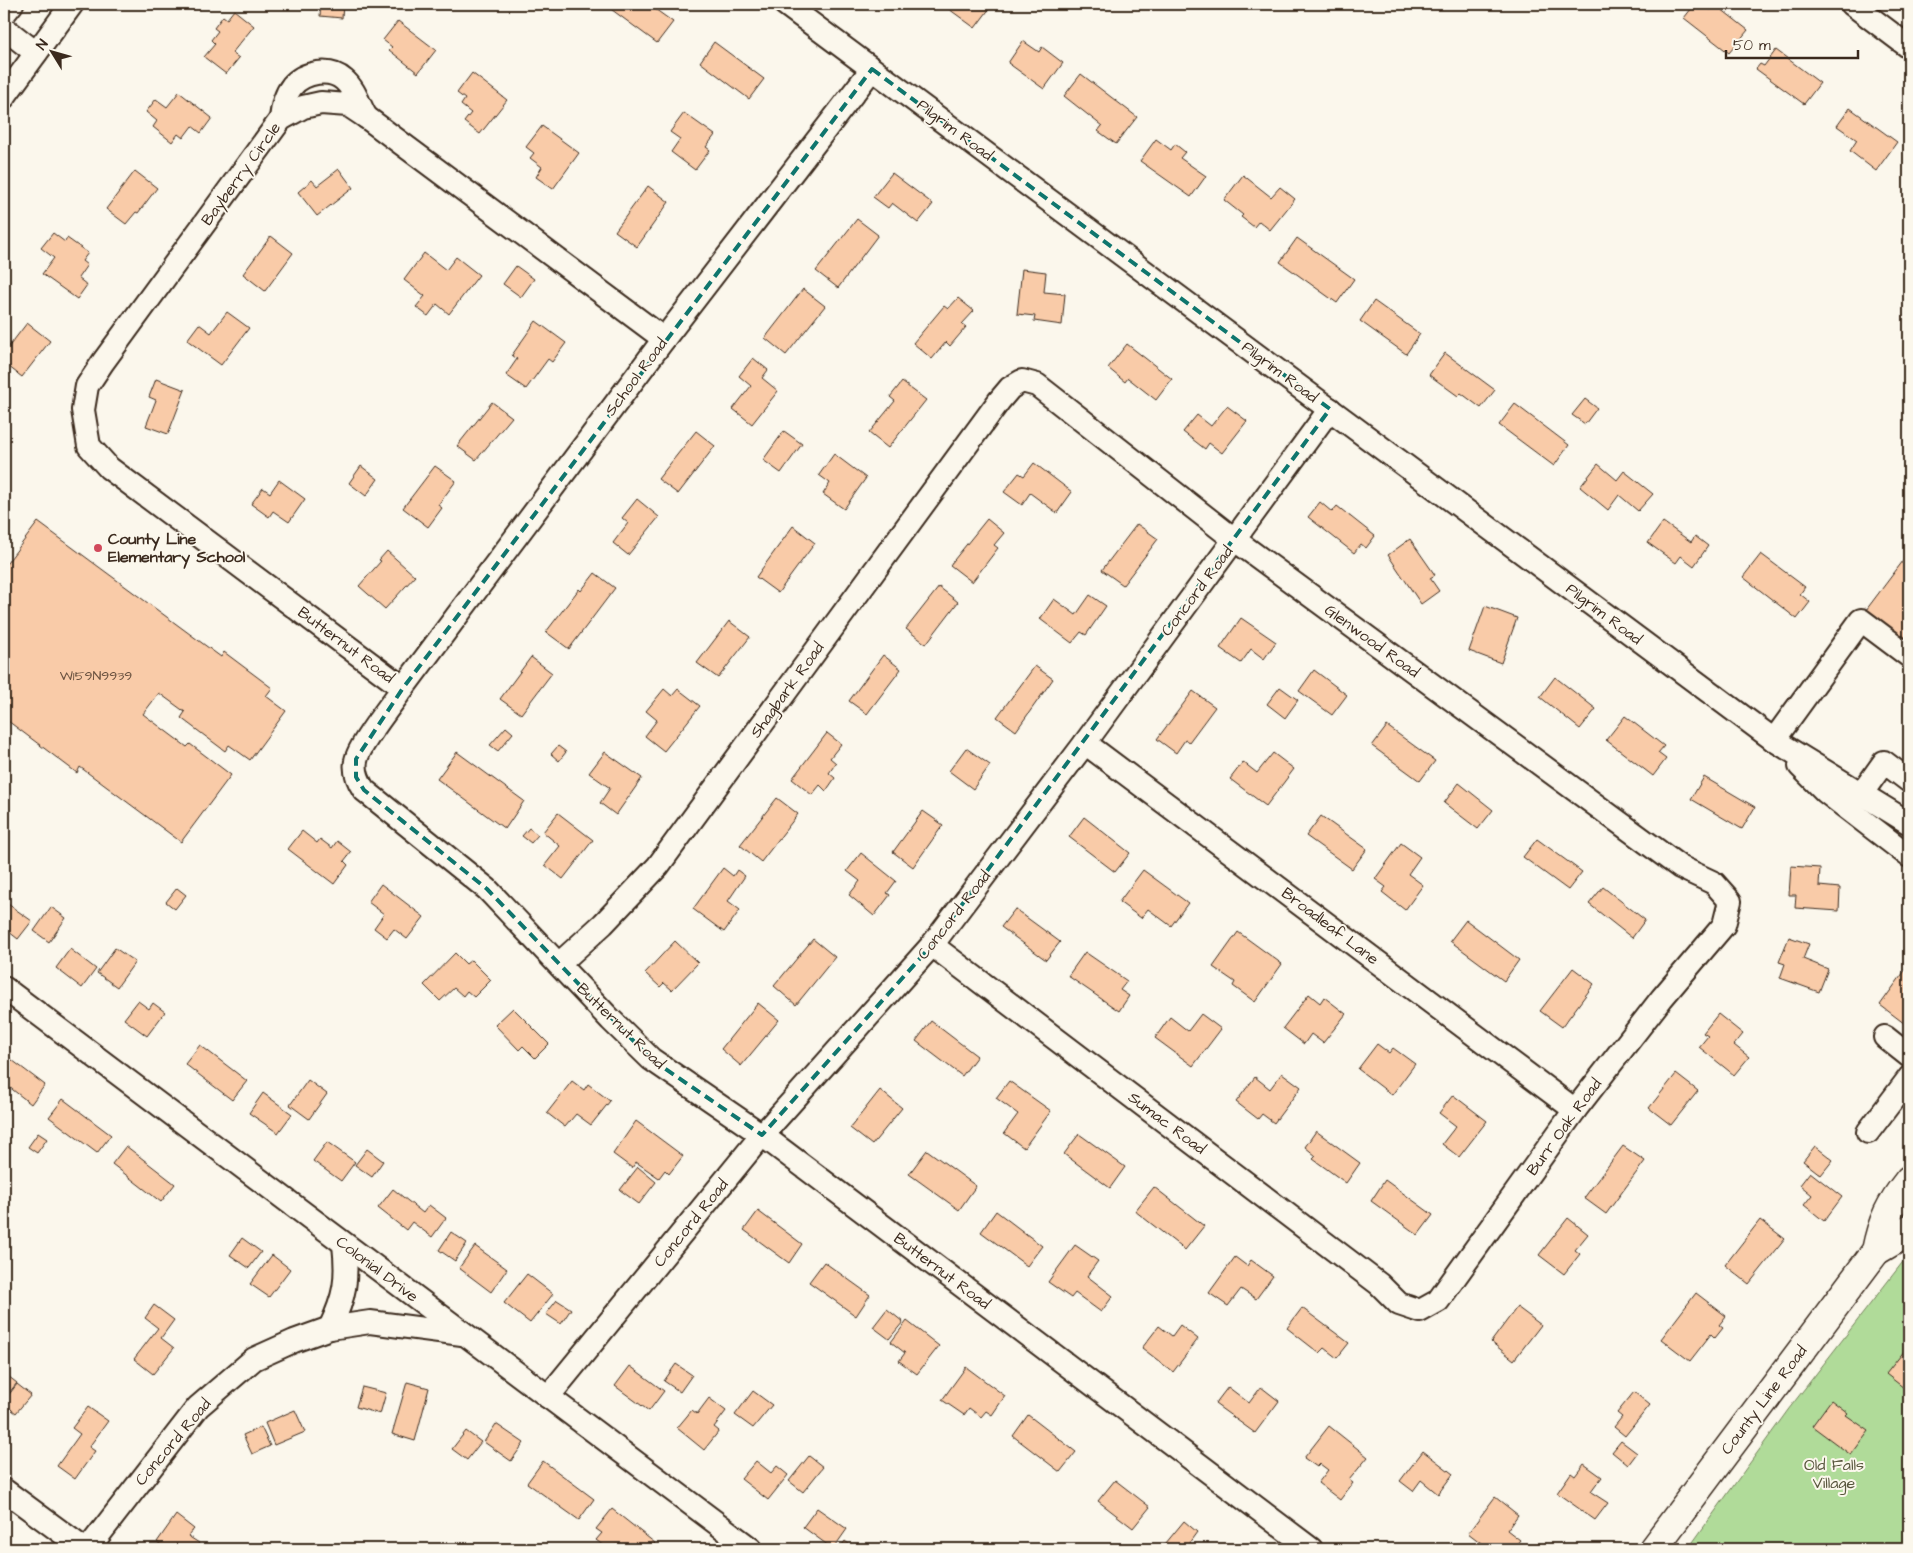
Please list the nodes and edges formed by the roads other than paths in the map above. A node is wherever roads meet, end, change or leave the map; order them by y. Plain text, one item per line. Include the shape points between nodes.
1 (12, 4) edge
2 (72, 4) edge
3 (785, 4) edge
4 (1852, 4) edge
5 (4, 14) edge
6 (4, 28) edge
7 (1909, 47) edge
8 (36, 52) junction
9 (872, 69) junction
10 (4, 96) edge
11 (366, 116) junction
12 (281, 119) junction
13 (664, 339) junction
14 (999, 401) joint
15 (1330, 409) junction
16 (109, 468) joint
17 (1235, 540) junction
18 (1909, 656) edge
19 (403, 688) junction
20 (1774, 740) junction
21 (1085, 742) junction
22 (1909, 781) edge
23 (1862, 793) junction
24 (1909, 823) edge
25 (1909, 856) edge
26 (1724, 925) joint
27 (932, 945) junction
28 (559, 964) junction
29 (4, 988) edge
30 (1885, 1037) dead end
31 (1909, 1056) edge
32 (1909, 1078) edge
33 (1575, 1110) junction
34 (1868, 1132) dead end
35 (762, 1135) junction
36 (1909, 1180) edge
37 (1909, 1229) edge
38 (344, 1244) junction
39 (1876, 1251) junction
40 (1399, 1304) joint
41 (330, 1328) junction
42 (466, 1335) junction
43 (548, 1398) junction
44 (4, 1490) edge
45 (84, 1549) edge
46 (88, 1549) edge
47 (751, 1549) edge
48 (1311, 1549) edge
49 (1653, 1549) edge

1 - 5 street
2 - 8 street
3 - 9 street, Pilgrim Road
4 - 7 street
6 - 8 street
8 - 10 street
9 - 13 street, School Road
9 - 15 street, Pilgrim Road
11 - 12 street, Bayberry Circle via 348,105 321,103 303,107
11 - 12 street via 352,88 337,74 326,72 302,78 292,86 284,100
11 - 13 street, Bayberry Circle
12 - 16 street, Bayberry Circle via 88,386 83,410 89,446
13 - 19 street, School Road
14 - 17 street, Glenwood Road via 1010,388 1022,382 1036,385
14 - 28 street, Shagbark Road via 658,866 603,924
15 - 17 street, Concord Road
15 - 20 street, Pilgrim Road
16 - 19 street, Butternut Road
17 - 21 street, Concord Road
17 - 26 street, Glenwood Road via 1680,866 1714,883 1730,901
18 - 20 street via 1861,620
19 - 28 street, Butternut Road via 356,759 356,777 364,790 486,889
20 - 23 street, Pilgrim Road
20 - 25 street, Pilgrim Road via 1826,792
21 - 27 street, Concord Road
21 - 33 street, Broadleaf Lane
22 - 23 street via 1884,762
23 - 24 street, Pilgrim Road
26 - 33 street, Burr Oak Road
27 - 35 street, Concord Road
27 - 40 street, Sumac Road via 1379,1284
28 - 35 street, Butternut Road via 651,1059
29 - 38 street, Colonial Drive
30 - 31 street
32 - 34 street
33 - 40 street, Burr Oak Road via 1438,1301 1420,1311
35 - 43 street, Concord Road
35 - 48 street, Butternut Road
36 - 39 main road, County Line Road via 1888,1210
37 - 39 main road, County Line Road
38 - 41 street via 347,1269 342,1302
38 - 42 street, Colonial Drive
39 - 49 main road, County Line Road
41 - 42 street, Concord Road via 370,1322
41 - 46 street, Concord Road via 254,1359 198,1407
42 - 43 street, Colonial Drive
43 - 47 street, Colonial Drive
44 - 45 street

